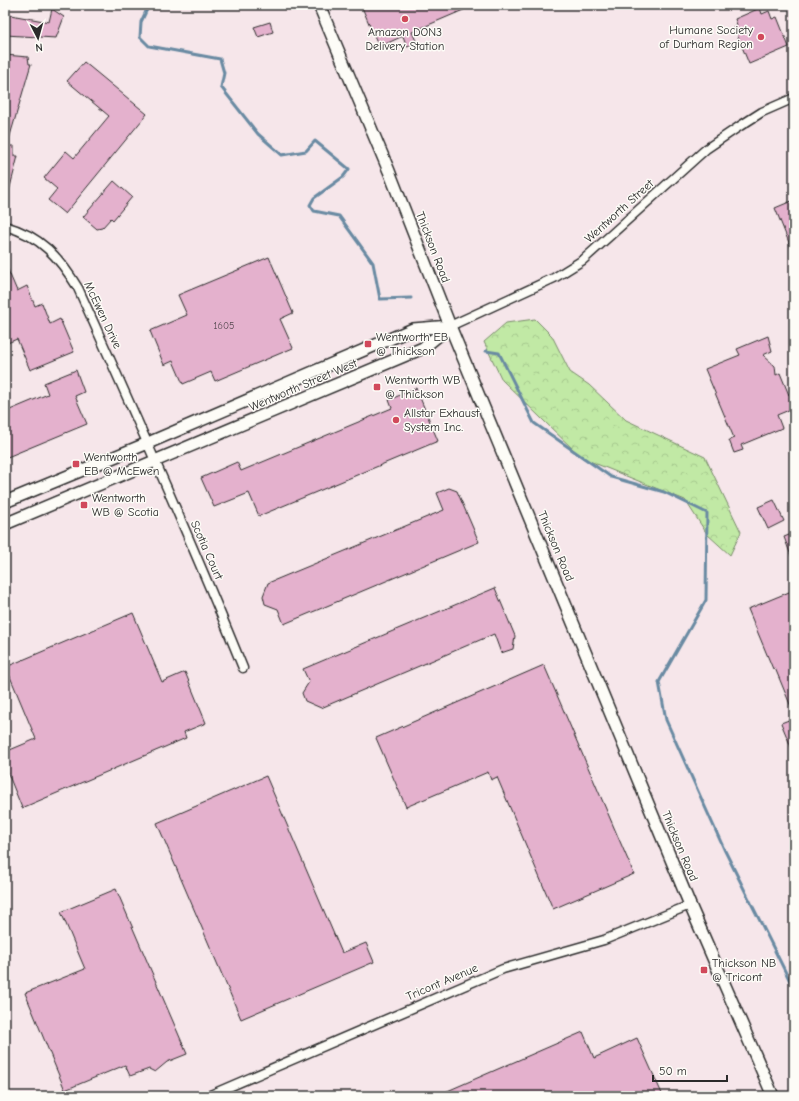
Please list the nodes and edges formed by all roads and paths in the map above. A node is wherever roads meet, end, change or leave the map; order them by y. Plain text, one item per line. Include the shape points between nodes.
1 (319, 5) edge
2 (794, 98) edge
3 (5, 226) edge
4 (450, 326) junction
5 (148, 443) junction
6 (156, 460) junction
7 (5, 502) edge
8 (5, 524) edge
9 (243, 668) dead end
10 (690, 905) junction
11 (208, 1096) edge
12 (772, 1096) edge

1 - 4 main road, Thickson Road via 389,171
2 - 4 street, Wentworth Street via 762,112 706,149 583,260 554,278
3 - 5 street, McEwen Drive via 17,229 46,246 66,268 78,288
4 - 5 main road, Wentworth Street West via 412,329
4 - 6 main road, Wentworth Street West via 423,348
4 - 10 main road, Thickson Road
5 - 6 street, Scotia Court
5 - 7 main road, Wentworth Street West
6 - 8 main road, Wentworth Street West
6 - 9 street, Scotia Court
10 - 11 street, Tricont Avenue via 604,940 503,969
10 - 12 main road, Thickson Road

